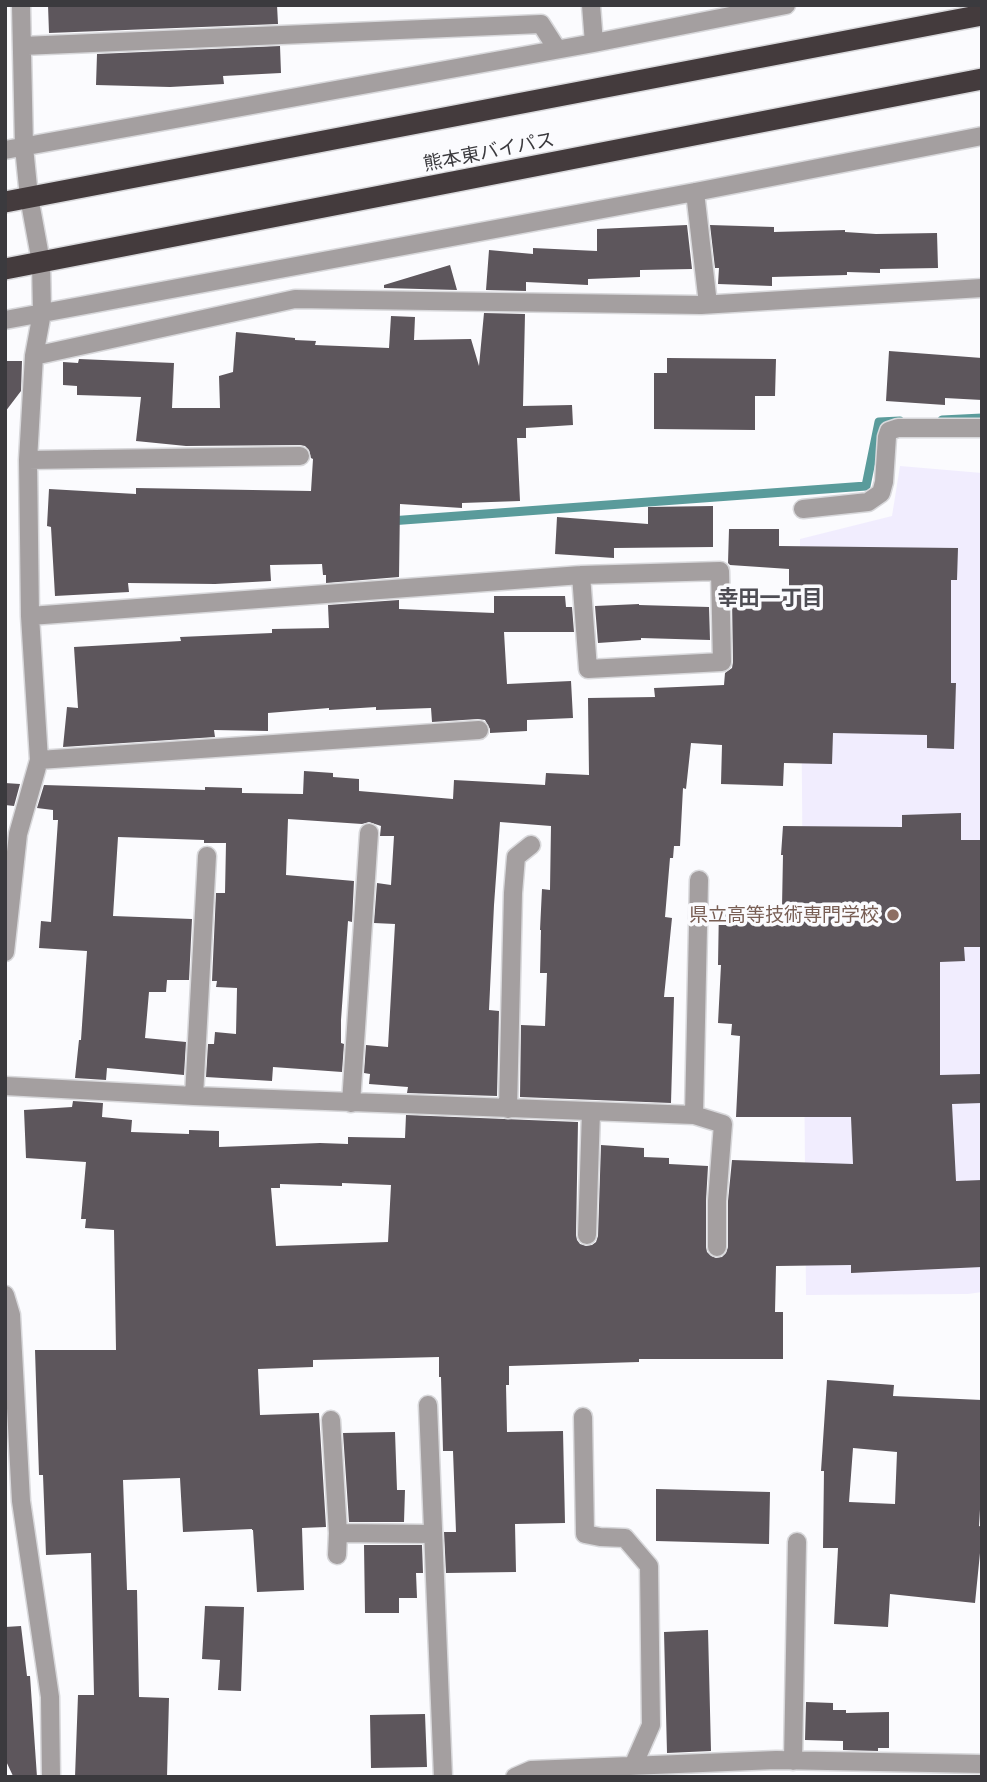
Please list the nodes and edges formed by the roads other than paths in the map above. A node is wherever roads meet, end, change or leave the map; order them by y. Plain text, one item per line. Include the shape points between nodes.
1 (21, 5) edge
2 (591, 5) edge
3 (786, 5) edge
4 (714, 13) edge
5 (982, 15) edge
6 (594, 43) junction
7 (22, 46) junction
8 (557, 49) junction
9 (982, 79) edge
10 (982, 136) edge
11 (24, 147) junction
12 (5, 150) edge
13 (695, 192) junction
14 (29, 197) junction
15 (5, 202) edge
16 (41, 262) junction
17 (5, 269) edge
18 (982, 288) edge
19 (708, 304) junction
20 (41, 313) junction
21 (5, 320) edge
22 (34, 356) junction
23 (982, 428) edge
24 (300, 456) dead end
25 (28, 460) junction
26 (803, 509) dead end
27 (581, 575) junction
28 (30, 617) junction
29 (479, 730) dead end
30 (39, 760) junction
31 (369, 833) dead end
32 (531, 845) dead end
33 (207, 856) dead end
34 (699, 880) dead end
35 (5, 952) edge
36 (5, 1086) edge
37 (194, 1096) junction
38 (351, 1103) junction
39 (508, 1109) junction
40 (592, 1112) junction
41 (694, 1115) junction
42 (587, 1234) dead end
43 (717, 1247) dead end
44 (5, 1295) edge
45 (428, 1405) dead end
46 (583, 1417) dead end
47 (331, 1420) dead end
48 (338, 1534) junction
49 (432, 1534) junction
50 (797, 1542) dead end
51 (337, 1555) dead end
52 (793, 1761) junction
53 (982, 1764) edge
54 (633, 1766) junction
55 (51, 1777) edge
56 (443, 1777) edge
57 (515, 1777) edge

1 - 7 street
2 - 6 street
3 - 4 street
4 - 6 street
5 - 14 highway
6 - 8 street
7 - 8 street via 541,24
7 - 11 street
8 - 11 street
9 - 16 highway, 熊本東バイパス
10 - 13 street
11 - 12 street
11 - 14 street
13 - 19 street
13 - 20 street
14 - 15 highway
14 - 16 street
16 - 17 highway, 熊本東バイパス
16 - 20 street
18 - 19 street
19 - 22 street via 295,299
20 - 21 street
20 - 22 street
22 - 25 street
23 - 26 street via 890,431 881,493 868,502
24 - 25 street
25 - 28 street
27 - 27 street via 720,571 722,662 588,669
27 - 28 street
28 - 30 street
29 - 30 street
30 - 35 street via 18,834
31 - 38 street
32 - 39 street via 516,856
33 - 37 street
34 - 41 street
36 - 37 street
37 - 38 street
38 - 39 street
39 - 40 street
40 - 41 street
40 - 42 street
41 - 43 street via 723,1124
44 - 55 street via 11,1315 21,1501 50,1697
45 - 49 street
46 - 54 street via 585,1534 625,1538 649,1566 651,1725
47 - 48 street
48 - 49 street
48 - 51 street
49 - 56 street
50 - 52 street
52 - 53 street
52 - 54 street
54 - 57 street via 531,1770

